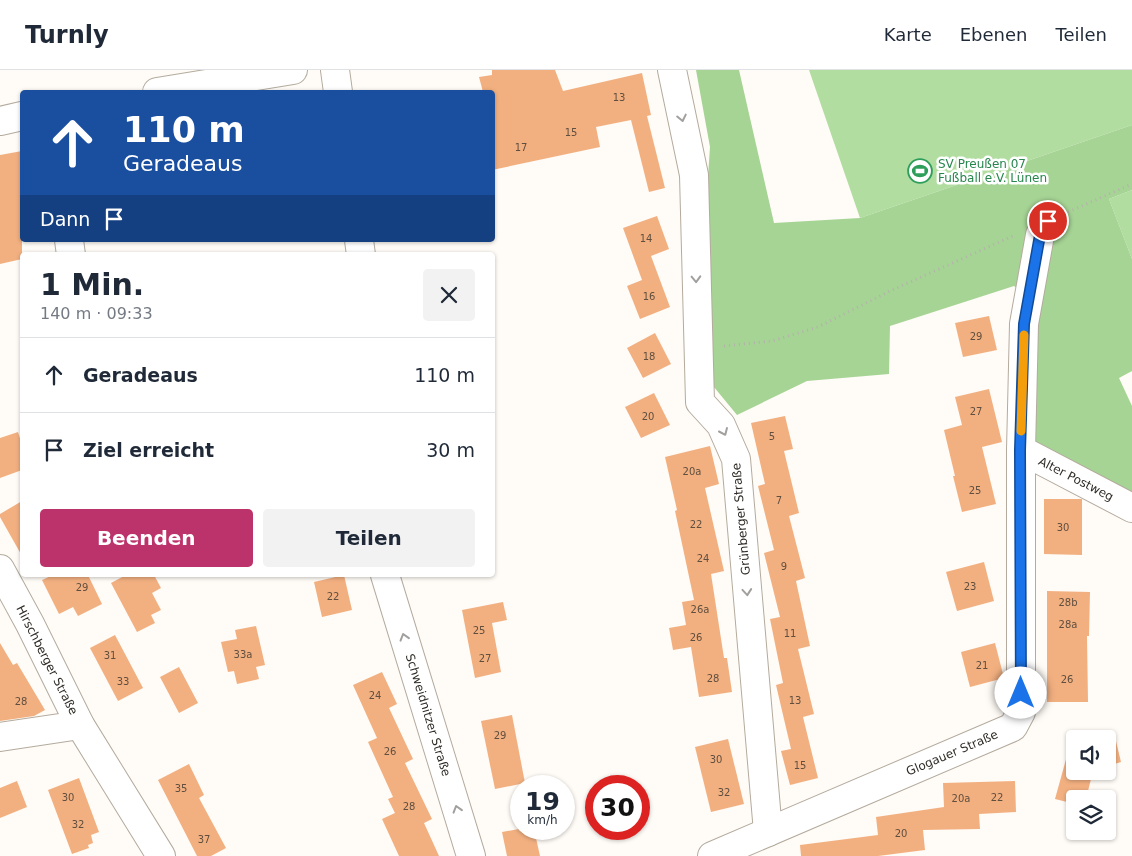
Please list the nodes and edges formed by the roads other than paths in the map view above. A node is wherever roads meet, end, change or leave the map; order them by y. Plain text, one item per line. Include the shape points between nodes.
1 (335, 70) edge
2 (672, 70) edge
3 (286, 71) edge
4 (169, 90) edge
5 (338, 90) edge
6 (20, 116) edge
7 (0, 121) edge
8 (1048, 221) road end
9 (1020, 450) junction
10 (1132, 508) edge
11 (0, 569) edge
12 (386, 577) edge
13 (80, 725) junction
14 (0, 737) edge
15 (768, 832) junction
16 (161, 856) edge
17 (471, 856) edge
18 (712, 856) edge

1 - 5 street
2 -> 15 street, Grünberger Straße via 694,175 700,402 720,425 736,459
3 - 4 street
6 - 7 street
8 - 9 street, Glogauer Straße via 1040,235 1024,324
9 - 10 street, Alter Postweg
9 - 15 street, Glogauer Straße via 1021,712 1013,727
11 - 13 street, Hirschberger Straße
17 -> 12 street, Schweidnitzer Straße
13 - 14 street, Hirschberger Straße
13 - 16 street, Hirschberger Straße
15 - 18 street, Glogauer Straße

